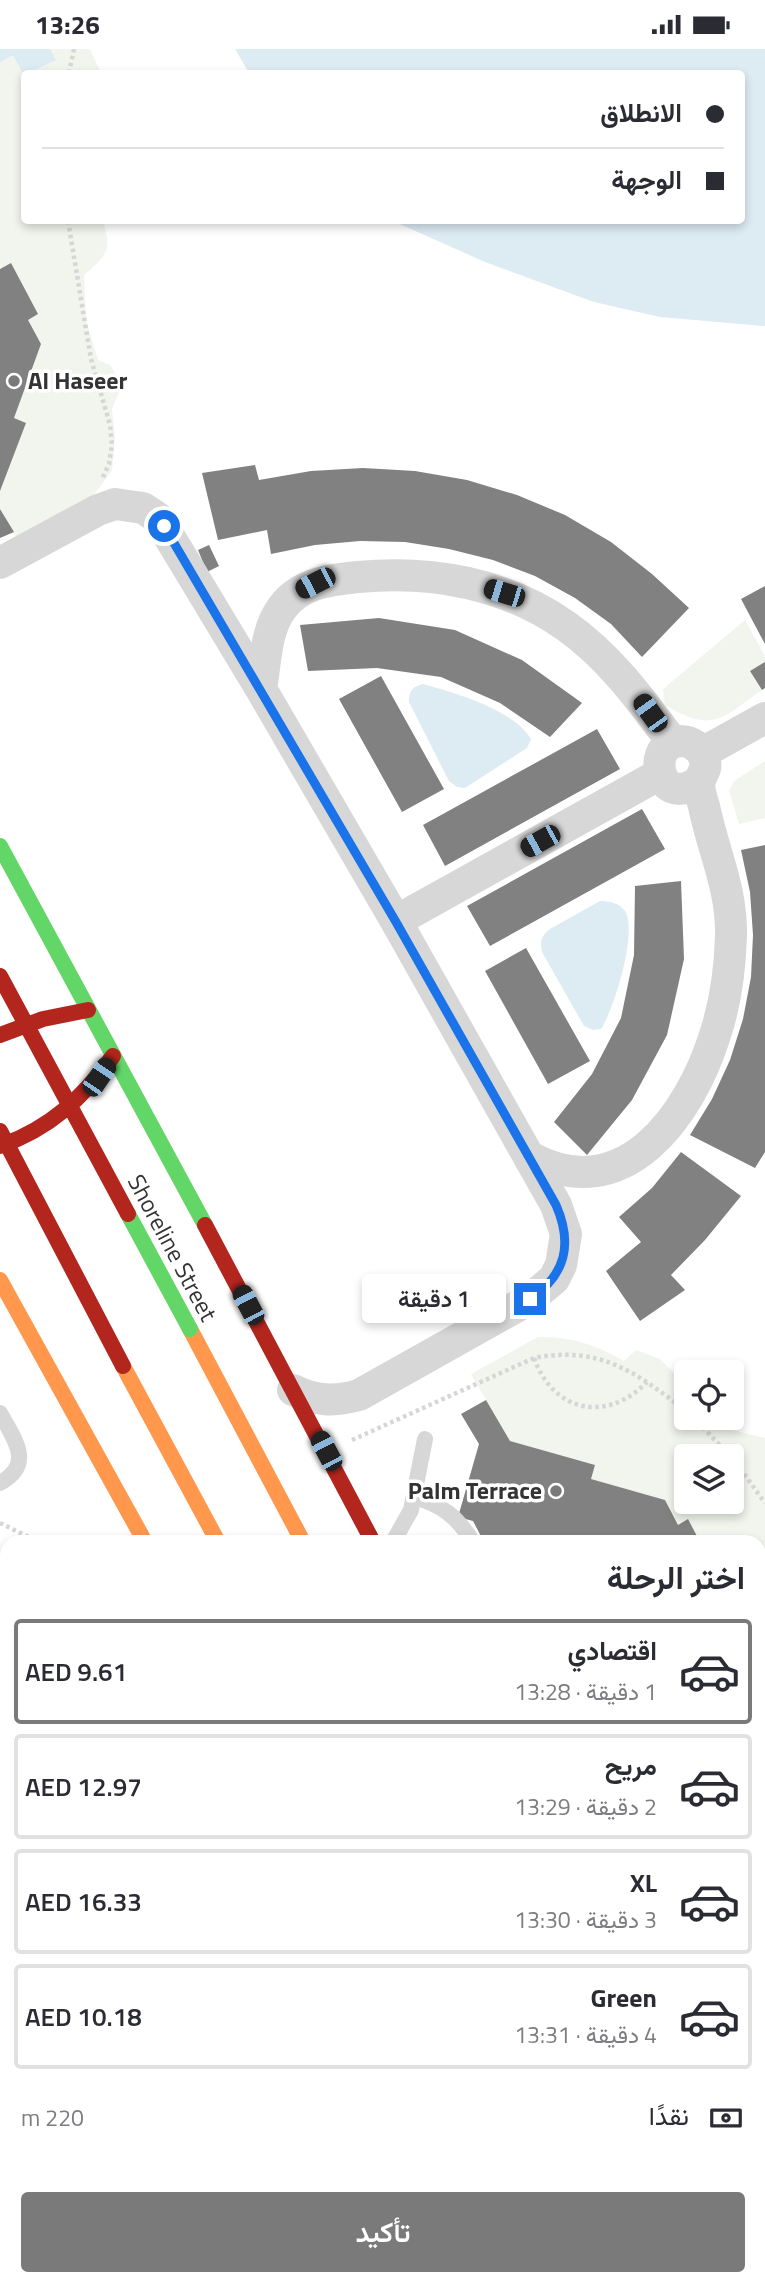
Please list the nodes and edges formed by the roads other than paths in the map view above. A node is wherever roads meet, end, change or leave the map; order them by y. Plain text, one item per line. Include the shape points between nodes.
1 (0, 563) edge
2 (261, 689) junction
3 (765, 718) edge
4 (691, 759) junction
5 (0, 846) edge
6 (396, 922) junction
7 (0, 976) edge
8 (88, 1010) junction
9 (0, 1035) edge
10 (113, 1056) junction
11 (0, 1131) edge
12 (0, 1146) edge
13 (530, 1157) junction
14 (0, 1280) edge
15 (293, 1390) junction
16 (0, 1413) edge
17 (425, 1439) dead end
18 (0, 1483) edge
19 (414, 1497) junction
20 (141, 1535) edge
21 (214, 1535) edge
22 (299, 1535) edge
23 (369, 1535) edge
24 (397, 1535) edge
25 (467, 1535) edge

1 - 2 street via 106,507 125,503 143,507 164,526
2 - 4 street via 272,625 296,593 335,579 403,574 438,577 504,593 565,625 617,670
2 - 6 street
3 - 4 street
4 - 6 street via 660,756 660,774
4 - 13 street via 723,875 731,932 724,1002 702,1069 664,1128 628,1162 600,1171 571,1172
5 - 8 street
6 - 13 street
7 - 22 street, Shoreline Street, bridge
8 - 9 street via 63,1013
8 - 10 street
10 - 12 street via 67,1111 37,1131
10 - 15 street
11 - 21 street, bridge
13 - 15 street via 566,1234 561,1265 543,1291 359,1395 326,1400
14 - 20 street
15 - 23 street
16 - 18 lane via 20,1453 13,1476
17 - 19 lane
19 - 24 lane
19 - 25 lane via 449,1511

